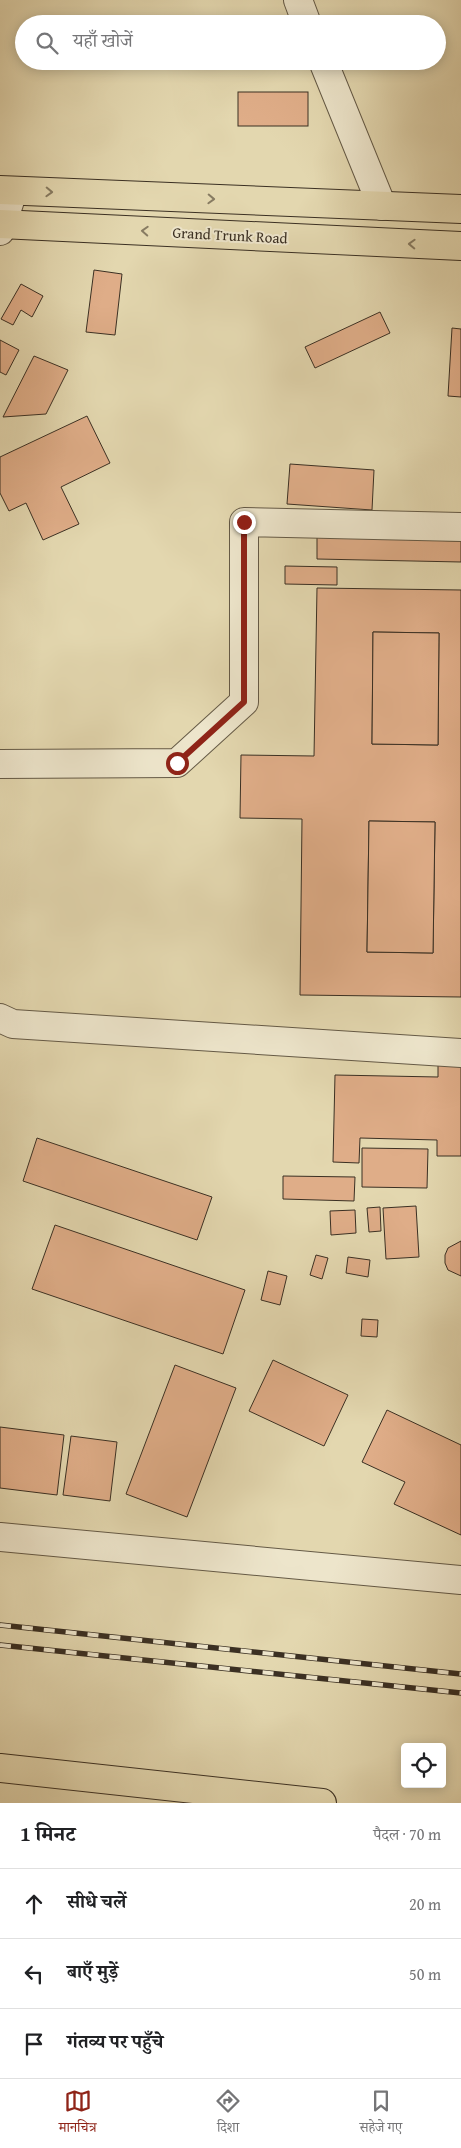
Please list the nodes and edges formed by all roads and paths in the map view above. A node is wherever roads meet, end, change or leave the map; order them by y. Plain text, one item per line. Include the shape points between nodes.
1 (298, 0) edge
2 (304, 15) edge
3 (327, 70) edge
4 (7, 190) edge
5 (382, 206) junction
6 (461, 209) edge
7 (1, 226) edge
8 (461, 246) edge
9 (461, 527) edge
10 (0, 764) edge
11 (0, 1018) edge
12 (461, 1053) edge
13 (0, 1537) edge
14 (461, 1580) edge
15 (0, 1768) edge
16 (322, 1803) edge

1 - 2 street
3 - 5 street
4 -> 5 main road
4 - 7 street
5 - 6 main road
8 -> 7 main road, Grand Trunk Road
9 - 10 street via 244,522 244,702 177,763
11 - 12 street via 12,1024
13 - 14 street
15 - 16 main road

